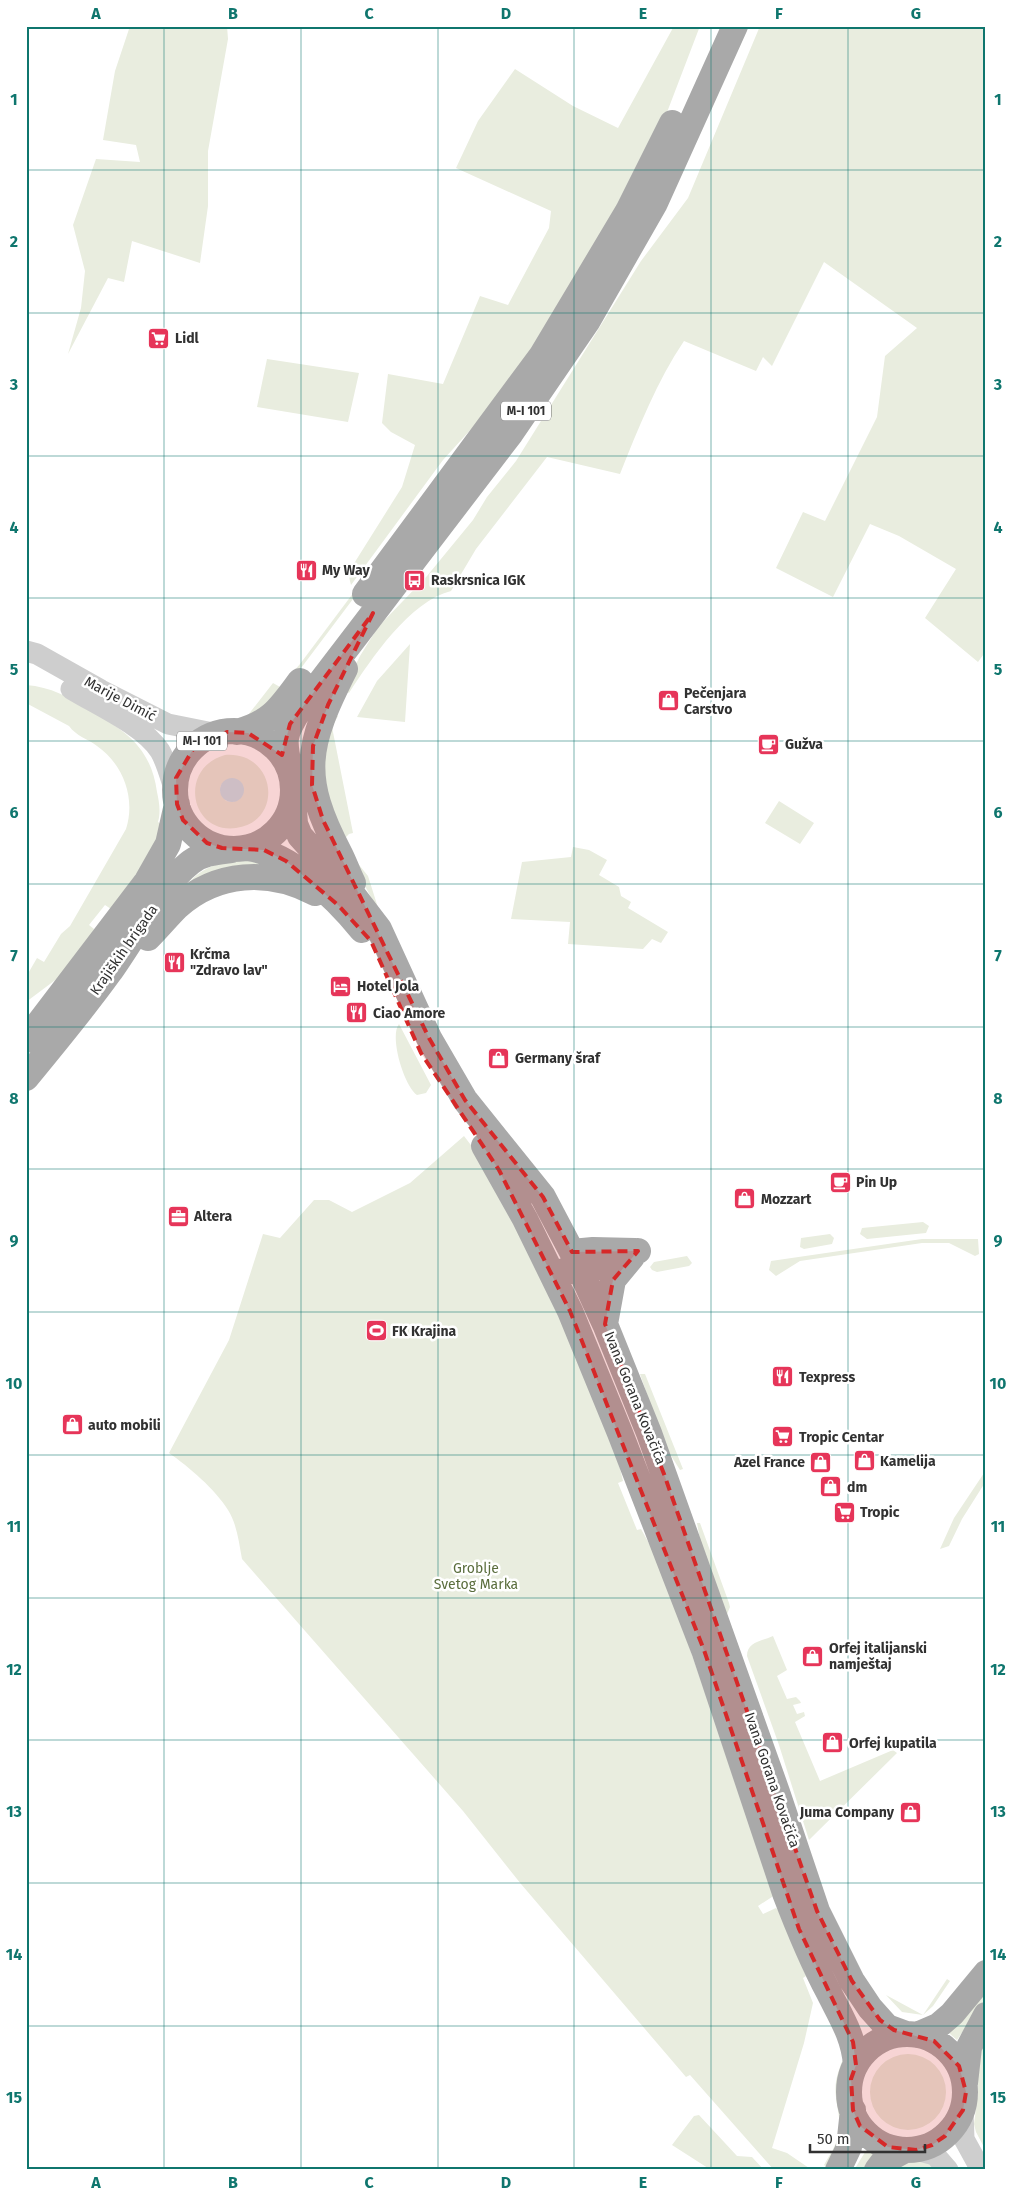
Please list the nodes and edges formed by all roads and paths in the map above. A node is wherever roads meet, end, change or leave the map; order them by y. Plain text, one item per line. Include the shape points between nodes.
1 (715, 26) edge
2 (735, 26) edge
3 (373, 613) junction
4 (26, 651) edge
5 (26, 657) edge
6 (227, 732) junction
7 (290, 770) junction
8 (293, 796) junction
9 (176, 798) junction
10 (243, 848) junction
11 (338, 905) junction
12 (379, 929) junction
13 (108, 974) junction
14 (26, 1040) edge
15 (26, 1078) edge
16 (576, 1262) junction
17 (551, 1270) junction
18 (605, 1324) junction
19 (986, 1973) edge
20 (986, 2015) edge
21 (912, 2034) junction
22 (856, 2065) junction
23 (965, 2083) junction
24 (852, 2110) junction
25 (963, 2110) junction
26 (911, 2150) junction
27 (838, 2170) edge
28 (877, 2170) edge
29 (948, 2170) edge
30 (981, 2170) edge

1 - 6 main road, M-I 101 via 696,73 628,211 542,354 281,706 256,727
2 - 3 main road, M-I 101 via 655,202 587,322 511,433
3 - 7 main road, M-I 101 via 290,724 284,745
3 - 12 main road via 328,705 313,746 312,785 322,820
4 - 6 street, Marije Dimić via 38,654 168,724
5 - 9 street, Marije Dimić via 36,668 146,736 162,755
6 - 7 main road, M-I 101 via 248,733 269,743
6 - 9 main road, M-I 101 via 195,746 187,755 176,778
7 - 8 main road, M-I 101
8 - 10 main road, M-I 101 via 289,812 276,832 267,840
8 - 12 main road, Ivana Gorana Kovačića via 295,824 300,836 353,894
9 - 10 main road via 183,820 193,833 222,848
9 - 14 main road, Krajiških brigada / M-I 101 via 168,844 148,881
10 - 11 main road, Ivana Gorana Kovačića via 264,850 286,861
10 - 13 main road, Krajiških brigada / M-I 101 via 211,852 189,863 168,887
11 - 13 main road via 274,878 255,876 225,880 199,892 178,907
11 - 17 main road, Ivana Gorana Kovačića via 371,941 421,1053 496,1165
12 - 16 main road, Ivana Gorana Kovačića via 429,1038 465,1100 543,1197
13 - 15 main road, Krajiških brigada / M-I 101
16 - 17 main road
16 - 18 main road, Ivana Gorana Kovačića
16 - 18 main road via 593,1250 638,1251 613,1280
17 - 22 main road, Ivana Gorana Kovačića via 620,1433 704,1650 785,1893 848,2030
18 - 21 main road, Ivana Gorana Kovačića via 664,1474 817,1911 852,1981 870,2008 887,2027
19 - 21 main road via 938,2026
20 - 23 main road via 969,2048
21 - 22 main road via 886,2038 874,2045
21 - 23 main road via 934,2041 949,2052
22 - 24 main road via 849,2095
23 - 25 main road
24 - 26 main road via 860,2126 873,2138 888,2147
24 - 27 main road via 849,2147
25 - 26 main road via 945,2136 932,2145
25 - 30 street via 964,2139
26 - 28 main road via 883,2162
26 - 29 street via 935,2155

